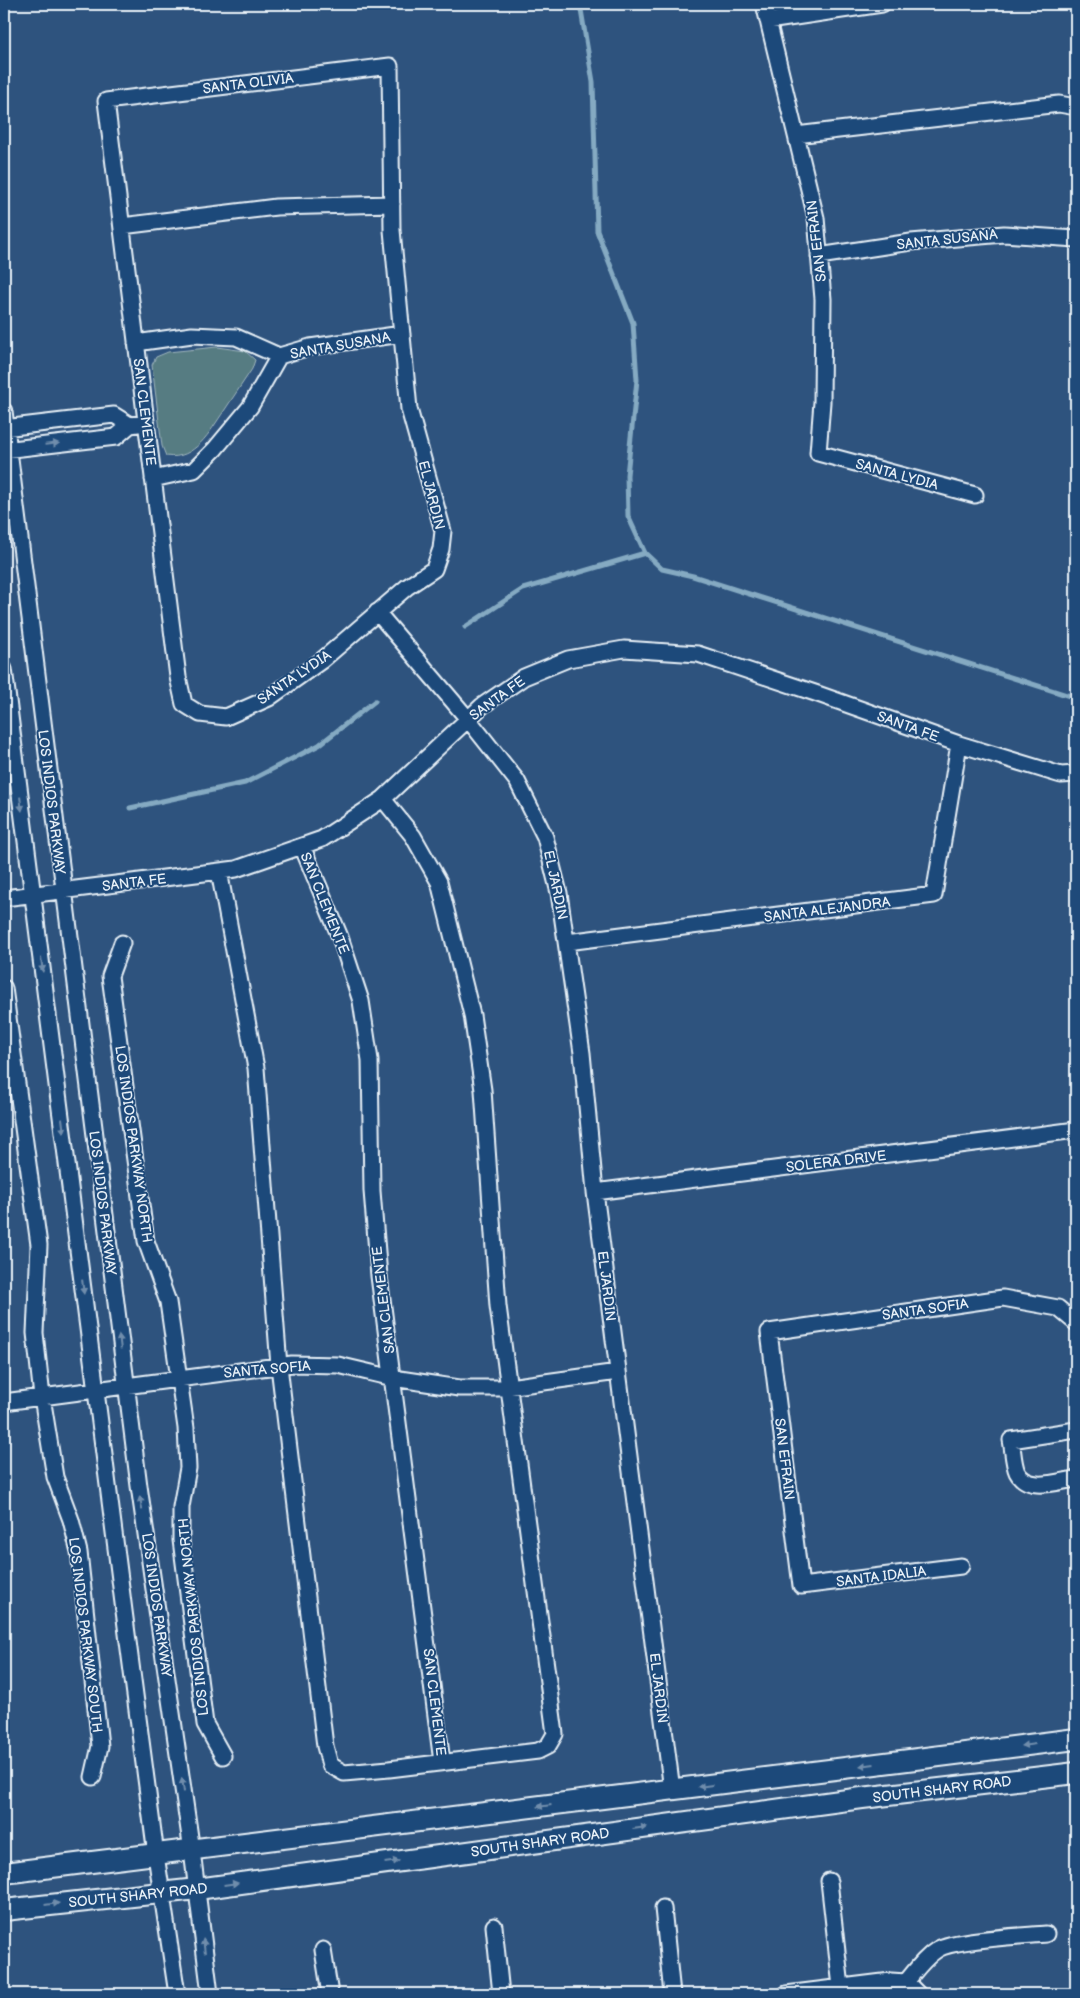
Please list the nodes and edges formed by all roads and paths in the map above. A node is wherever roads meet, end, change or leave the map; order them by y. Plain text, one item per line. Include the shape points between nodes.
1 (764, 4) edge
2 (882, 4) edge
3 (768, 21) junction
4 (390, 66) joint
5 (106, 101) joint
6 (1076, 107) edge
7 (796, 135) junction
8 (392, 204) junction
9 (122, 226) junction
10 (1076, 239) edge
11 (819, 256) junction
12 (402, 334) junction
13 (136, 343) junction
14 (279, 356) junction
15 (4, 412) edge
16 (146, 423) junction
17 (130, 425) junction
18 (5, 428) edge
19 (6, 450) edge
20 (818, 453) joint
21 (153, 478) junction
22 (975, 495) dead end
23 (377, 612) junction
24 (4, 668) edge
25 (200, 714) joint
26 (468, 719) junction
27 (959, 744) junction
28 (1076, 774) edge
29 (383, 799) junction
30 (302, 846) junction
31 (219, 871) junction
32 (63, 890) junction
33 (33, 894) junction
34 (4, 898) edge
35 (567, 942) junction
36 (122, 943) dead end
37 (4, 988) edge
38 (1076, 1130) edge
39 (595, 1192) junction
40 (1076, 1323) edge
41 (769, 1332) joint
42 (279, 1366) junction
43 (618, 1372) junction
44 (393, 1378) junction
45 (179, 1379) junction
46 (126, 1386) junction
47 (508, 1386) junction
48 (96, 1390) junction
49 (42, 1397) junction
50 (4, 1402) edge
51 (1076, 1430) edge
52 (1076, 1478) edge
53 (960, 1566) dead end
54 (801, 1586) joint
55 (1076, 1739) edge
56 (223, 1756) dead end
57 (442, 1762) junction
58 (1076, 1773) edge
59 (93, 1777) dead end
60 (672, 1790) junction
61 (192, 1851) junction
62 (156, 1855) junction
63 (4, 1873) edge
64 (829, 1881) dead end
65 (197, 1888) junction
66 (161, 1891) junction
67 (663, 1908) dead end
68 (4, 1910) edge
69 (494, 1926) dead end
70 (1046, 1934) dead end
71 (323, 1950) dead end
72 (906, 1982) junction
73 (841, 1987) junction
74 (177, 1994) edge
75 (210, 1994) edge
76 (330, 1994) edge
77 (501, 1994) edge
78 (672, 1994) edge
79 (786, 1994) edge
80 (918, 1994) edge

1 - 3 street, SAN EFRAIN
2 - 3 street
3 - 7 street, SAN EFRAIN
4 - 5 street, SANTA OLIVIA
4 - 8 street, EL JARDIN
5 - 9 street, SAN CLEMENTE
6 - 7 street via 1059,104
7 - 11 street, SAN EFRAIN via 816,218
8 - 9 street via 276,207
8 - 12 street, EL JARDIN
9 - 13 street, SAN CLEMENTE
10 - 11 street, SANTA SUSANA via 1004,234 912,242
11 - 20 street, SAN EFRAIN via 822,402
12 - 14 street, SANTA SUSANA via 310,347
12 - 23 street, EL JARDIN via 409,409 442,531 441,549 434,569
13 - 14 street, SANTA SUSANA via 192,335 236,337
13 - 16 street, SAN CLEMENTE
14 - 21 street, SANTA SUSANA via 250,407 194,470
15 - 18 street, LOS INDIOS PARKWAY
16 - 17 street
16 - 21 street, SAN CLEMENTE
17 - 18 street via 114,415
19 -> 17 street via 116,437
18 - 19 street, LOS INDIOS PARKWAY
19 - 32 street, LOS INDIOS PARKWAY
20 - 22 street, SANTA LYDIA
21 - 25 street, SAN CLEMENTE via 178,678 184,704
23 - 25 street, SANTA LYDIA via 321,661 269,698 226,717
23 - 26 street, EL JARDIN
24 -> 33 street
26 - 27 street, SANTA FE via 524,677 568,659 624,648 698,654 816,692
26 - 29 street, SANTA FE
26 - 35 street, EL JARDIN via 517,781 545,837 560,893
27 - 28 street, SANTA FE via 1061,775
27 - 35 street, SANTA ALEJANDRA via 934,895
29 - 30 street, SANTA FE via 322,839
29 - 47 street via 413,836 440,882 472,1016 483,1090 498,1306
30 - 31 street, SANTA FE via 236,870
30 - 44 street, SAN CLEMENTE via 340,937 361,1001 370,1060 372,1191
31 - 32 street, SANTA FE
31 - 42 street via 256,1068
32 - 33 street, SANTA FE
46 -> 32 street, LOS INDIOS PARKWAY
33 - 34 street, SANTA FE
33 -> 48 street
35 - 39 street, EL JARDIN via 582,1052
36 - 45 street, LOS INDIOS PARKWAY NORTH via 110,976 146,1241 168,1302
37 - 49 street, LOS INDIOS PARKWAY SOUTH via 39,1245 35,1333
38 - 39 street, SOLERA DRIVE
39 - 43 street, EL JARDIN
40 - 41 street, SANTA SOFIA via 1058,1308 1003,1298
41 - 54 street, SAN EFRAIN
42 - 44 street, SANTA SOFIA via 338,1365
42 - 45 street, SANTA SOFIA
42 - 57 street via 325,1746 330,1765 344,1773
43 - 47 street, SANTA SOFIA
43 - 60 street, EL JARDIN
44 - 47 street, SANTA SOFIA via 459,1388
44 - 57 street, SAN CLEMENTE
45 - 46 street, SANTA SOFIA
45 - 56 street, LOS INDIOS PARKWAY NORTH via 188,1468 181,1506 181,1540 205,1724
46 - 48 street, SANTA SOFIA
61 -> 46 street, LOS INDIOS PARKWAY
47 - 57 street via 555,1734 548,1746 538,1751
48 - 49 street, SANTA SOFIA
48 - 62 street
49 - 50 street, SANTA SOFIA
49 - 59 street, LOS INDIOS PARKWAY SOUTH via 55,1477 79,1552 100,1746
51 - 52 street via 1012,1440 1017,1471 1024,1480 1034,1485
53 - 54 street, SANTA IDALIA
55 -> 60 main road
65 -> 58 main road, SOUTH SHARY ROAD via 862,1798
60 -> 61 main road
61 - 62 main road
61 - 65 street, LOS INDIOS PARKWAY
62 - 63 main road
62 - 66 street
64 - 73 street
65 - 66 main road, SOUTH SHARY ROAD
75 -> 65 street, LOS INDIOS PARKWAY
68 -> 66 main road, SOUTH SHARY ROAD
66 - 74 street
67 - 78 street
69 - 77 street
70 - 72 street via 956,1943 939,1948
71 - 76 street
72 - 73 street
72 - 80 street
73 - 79 street

